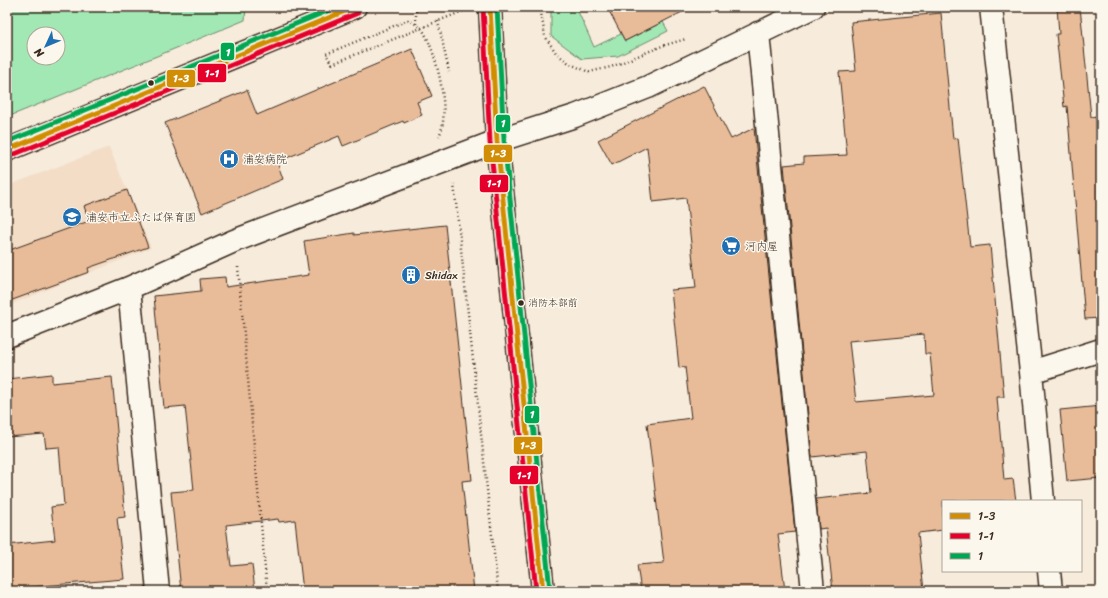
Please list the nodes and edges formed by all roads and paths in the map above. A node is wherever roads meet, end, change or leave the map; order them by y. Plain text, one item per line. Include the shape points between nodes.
1 (355, 7) edge
2 (416, 7) edge
3 (473, 7) edge
4 (490, 7) edge
5 (540, 7) edge
6 (813, 7) edge
7 (991, 7) edge
8 (438, 21) junction
9 (416, 24) junction
10 (758, 33) junction
11 (693, 36) dead end
12 (449, 72) dead end
13 (496, 141) junction
14 (7, 150) edge
15 (436, 164) junction
16 (234, 241) junction
17 (129, 288) junction
18 (7, 336) edge
19 (1101, 350) edge
20 (1031, 372) junction
21 (1043, 500) edge
22 (1049, 572) edge
23 (158, 591) edge
24 (267, 591) edge
25 (498, 591) edge
26 (543, 591) edge
27 (813, 591) edge
28 (1051, 591) edge

1 - 14 street
2 - 9 path
3 - 8 path, bridge
4 - 13 street
5 - 11 path via 545,36 556,53 589,72 611,67
6 - 10 street
7 - 20 street
8 - 9 path, bridge via 332,64 326,54 408,20
8 - 12 path
9 - 15 path via 424,32 439,75 444,108 443,128 433,148
10 - 13 street via 648,87 575,116
10 - 27 street
13 - 15 street
13 - 26 street
15 - 16 street
15 - 25 path via 439,180 449,179 454,182
16 - 17 street
16 - 24 path
17 - 18 street
17 - 23 street
19 - 20 street
20 - 21 street
22 - 28 street

